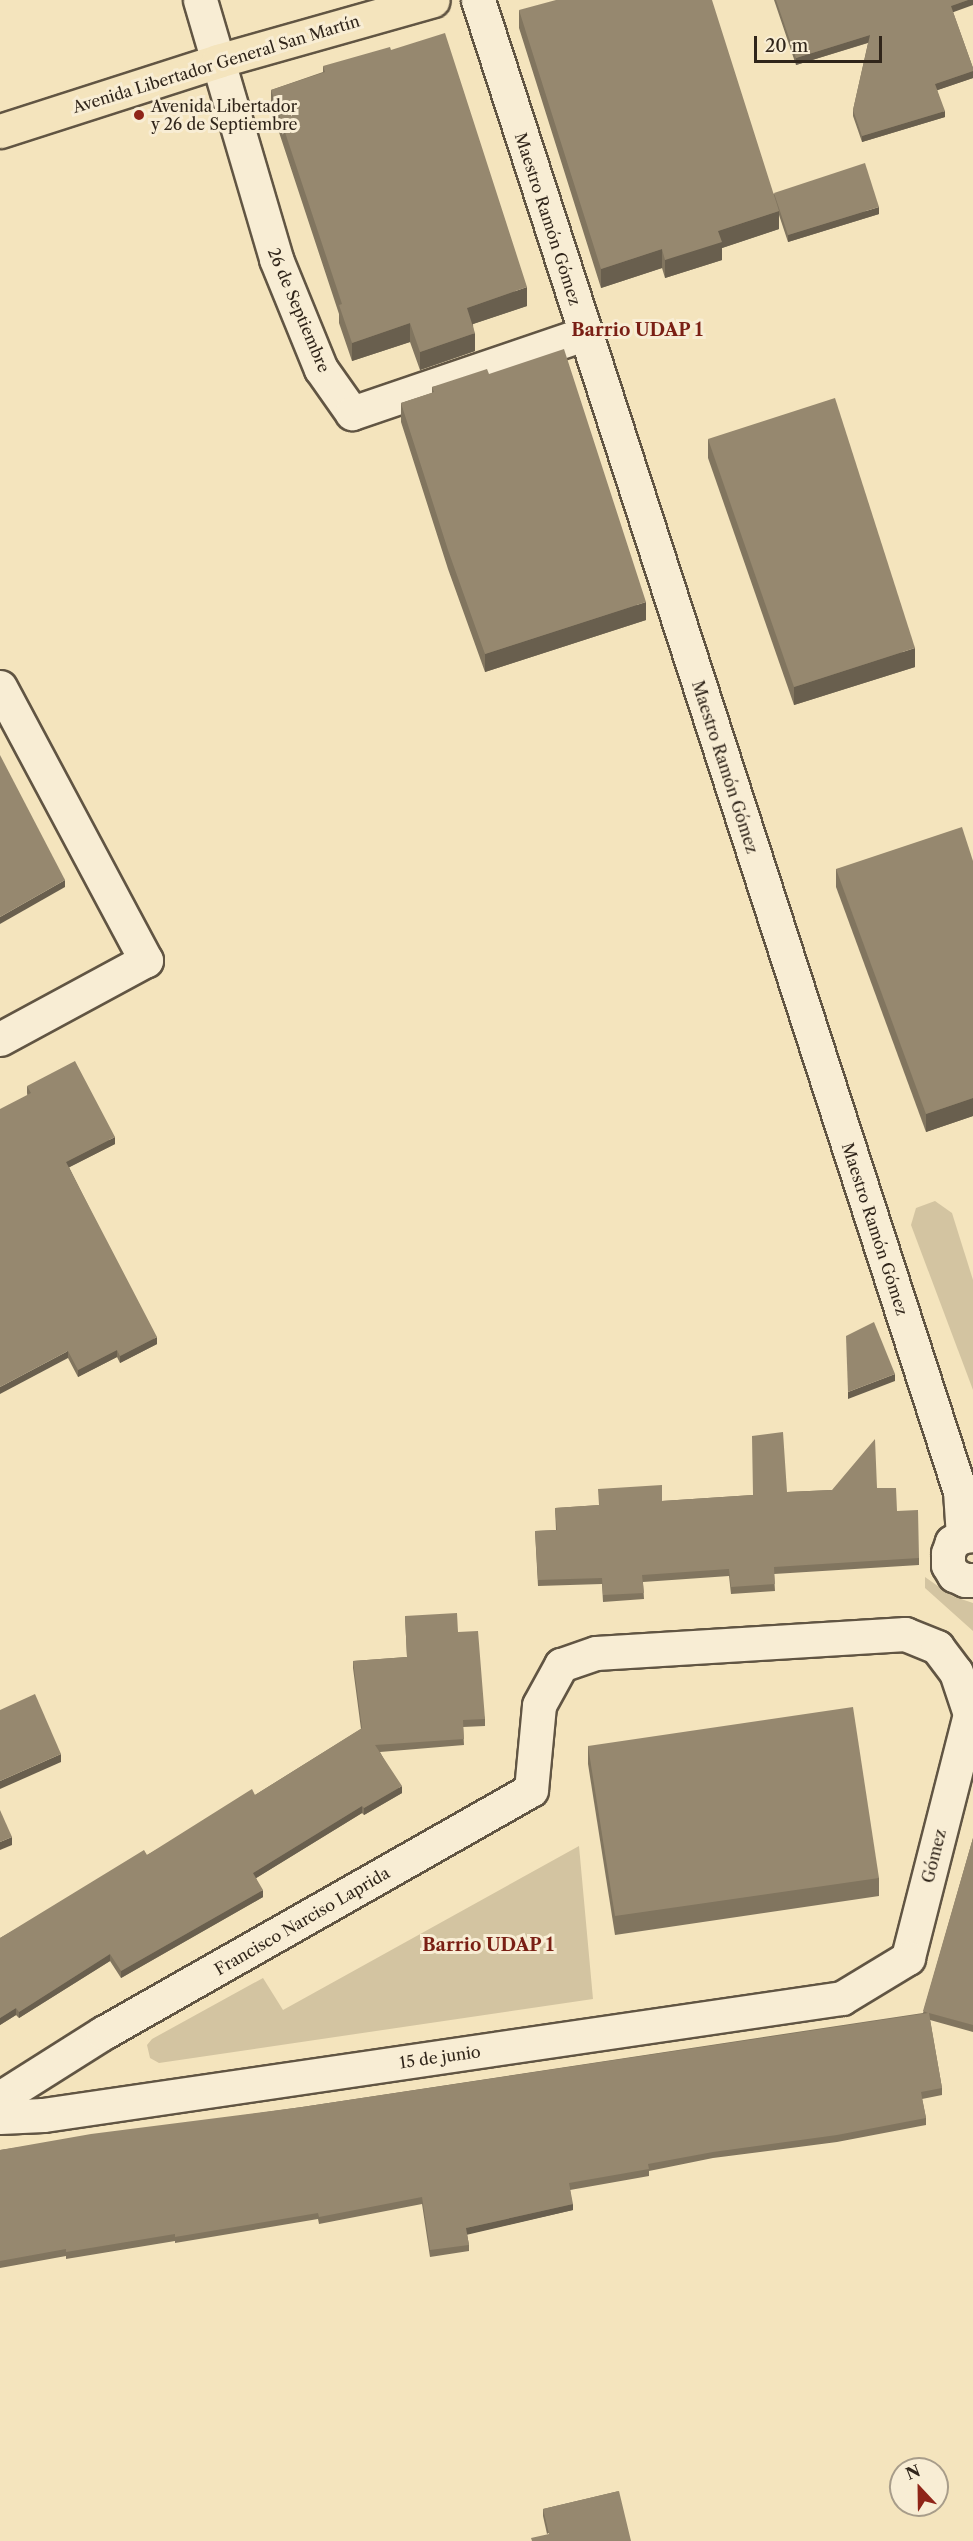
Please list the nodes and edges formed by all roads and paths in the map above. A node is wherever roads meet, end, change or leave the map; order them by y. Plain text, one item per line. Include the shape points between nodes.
1 (200, 0) edge
2 (433, 0) edge
3 (478, 0) edge
4 (218, 61) junction
5 (0, 131) edge
6 (584, 334) junction
7 (0, 687) edge
8 (0, 1039) edge
9 (968, 1535) edge
10 (973, 1580) edge
11 (970, 1714) joint
12 (874, 1980) joint
13 (0, 2098) edge
14 (0, 2117) edge

1 - 4 street, 26 de Septiembre
2 - 4 main road, Avenida Libertador General San Martín
3 - 6 street, Maestro Ramón Gómez
4 - 5 main road, Avenida Libertador General San Martín
4 - 6 street, 26 de Septiembre via 276,259 321,369 352,413
6 - 9 street, Maestro Ramón Gómez via 960,1491
7 - 8 street via 146,960
9 - 10 street via 952,1542 948,1565 954,1575
11 - 12 street, Gómez via 908,1958
11 - 13 street, Francisco Narciso Laprida via 956,1672 937,1647 905,1634 596,1653 561,1665 539,1705 531,1790 103,2033
12 - 14 street, 15 de junio via 842,1998 44,2115

